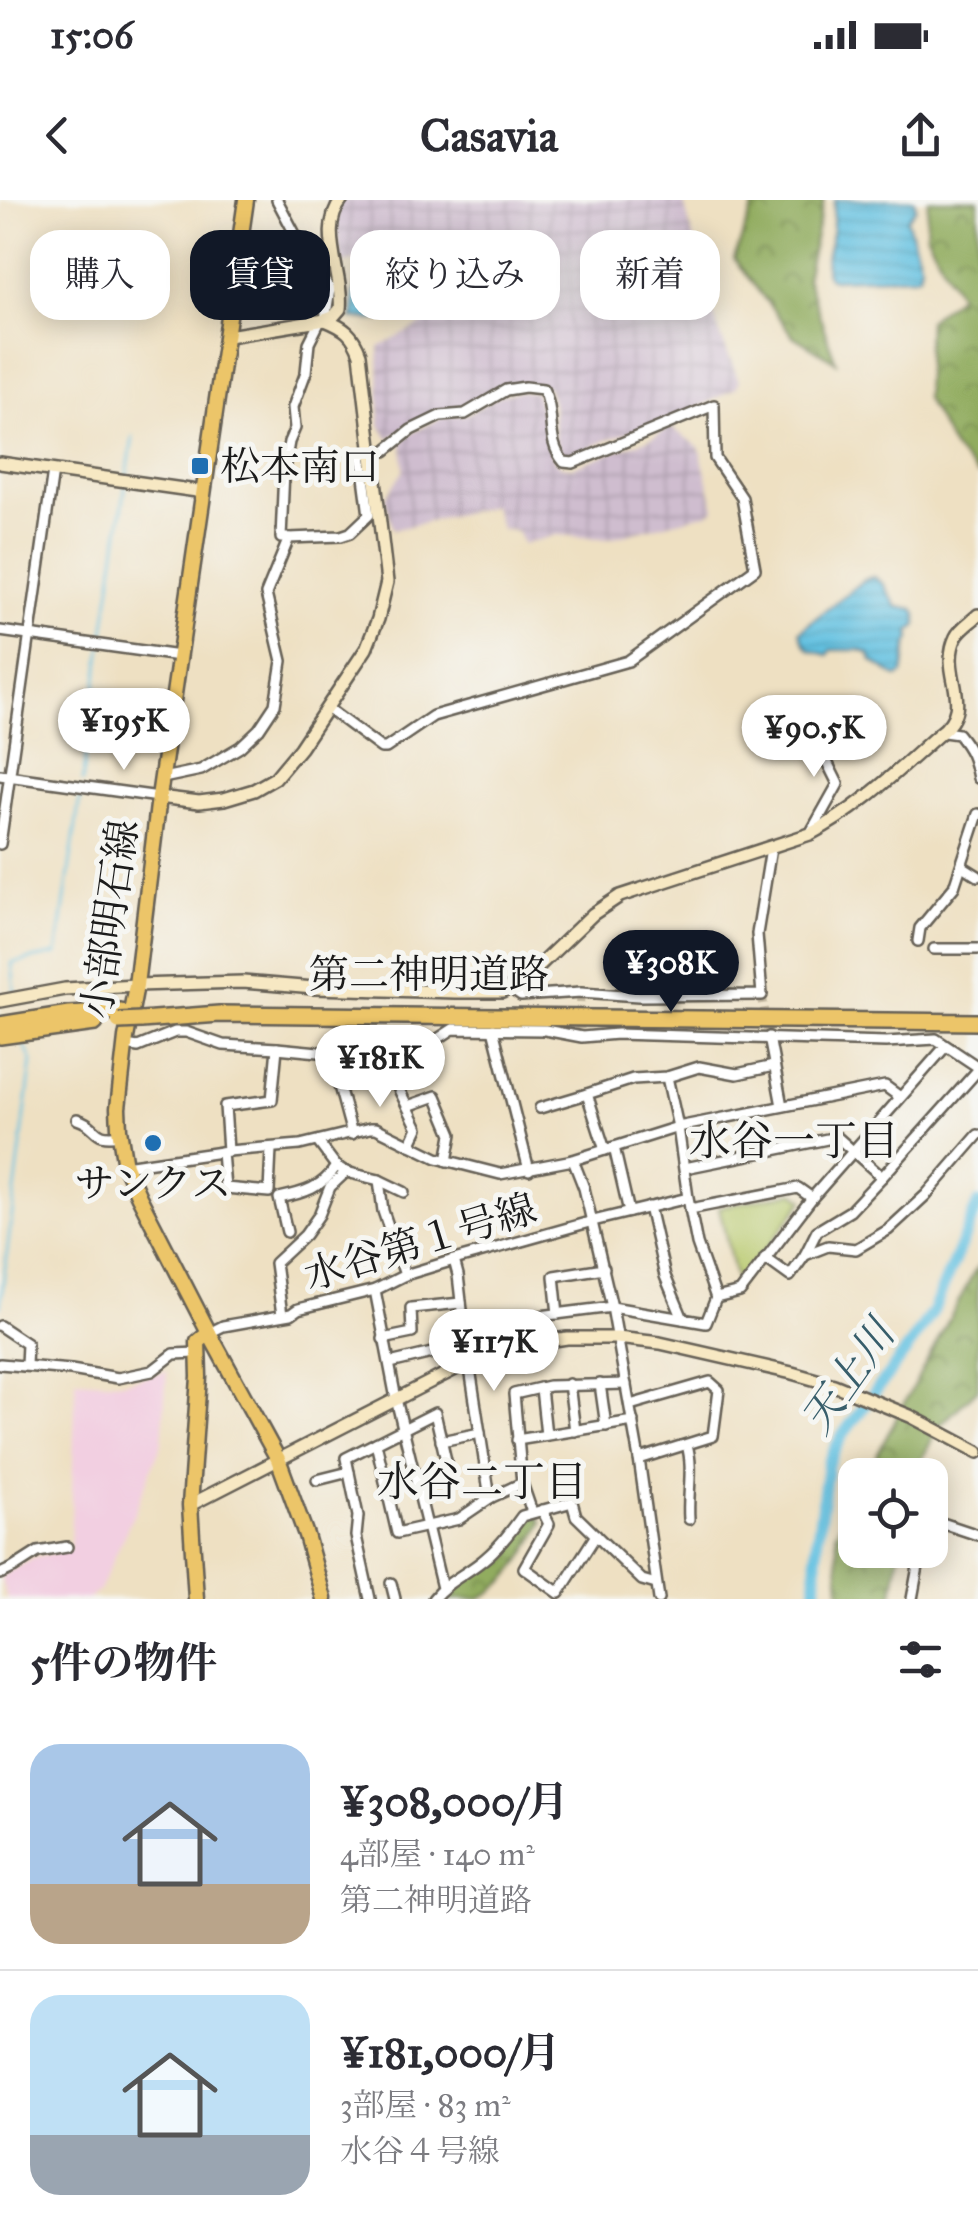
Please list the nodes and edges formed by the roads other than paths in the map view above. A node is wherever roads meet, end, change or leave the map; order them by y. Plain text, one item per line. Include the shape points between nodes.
1 (246, 200) edge
2 (277, 200) edge
3 (340, 202) edge
4 (322, 321) junction
5 (228, 336) junction
6 (372, 453) junction
7 (0, 463) edge
8 (53, 471) junction
9 (204, 492) junction
10 (288, 538) junction
11 (978, 615) edge
12 (0, 631) edge
13 (30, 636) junction
14 (180, 656) junction
15 (326, 708) junction
16 (804, 724) dead end
17 (944, 732) junction
18 (5, 776) edge
19 (162, 778) junction
20 (978, 778) edge
21 (159, 797) junction
22 (978, 814) edge
23 (810, 834) junction
24 (0, 844) edge
25 (771, 848) junction
26 (962, 866) junction
27 (978, 876) edge
28 (918, 941) dead end
29 (934, 950) dead end
30 (978, 950) edge
31 (136, 984) junction
32 (511, 989) junction
33 (10, 999) edge
34 (978, 1012) edge
35 (142, 1015) junction
36 (978, 1022) edge
37 (0, 1025) edge
38 (27, 1026) junction
39 (492, 1030) junction
40 (0, 1036) edge
41 (769, 1037) junction
42 (126, 1045) junction
43 (946, 1047) junction
44 (278, 1048) junction
45 (330, 1053) junction
46 (382, 1055) junction
47 (774, 1066) junction
48 (978, 1068) edge
49 (667, 1076) junction
50 (587, 1094) junction
51 (900, 1097) junction
52 (408, 1106) junction
53 (782, 1106) junction
54 (540, 1108) dead end
55 (77, 1119) dead end
56 (678, 1128) junction
57 (352, 1134) junction
58 (120, 1135) junction
59 (978, 1135) edge
60 (318, 1142) junction
61 (410, 1144) junction
62 (271, 1148) junction
63 (610, 1149) junction
64 (853, 1150) junction
65 (225, 1152) junction
66 (573, 1160) junction
67 (447, 1162) junction
68 (125, 1166) junction
69 (336, 1166) junction
70 (685, 1168) junction
71 (530, 1170) junction
72 (346, 1172) junction
73 (882, 1177) junction
74 (379, 1180) junction
75 (404, 1192) dead end
76 (812, 1198) junction
77 (689, 1204) junction
78 (648, 1207) junction
79 (629, 1212) junction
80 (593, 1221) junction
81 (287, 1232) dead end
82 (805, 1255) junction
83 (765, 1258) junction
84 (454, 1260) junction
85 (604, 1268) junction
86 (405, 1276) junction
87 (374, 1290) junction
88 (716, 1298) junction
89 (461, 1303) junction
90 (612, 1307) junction
91 (558, 1314) junction
92 (282, 1315) junction
93 (683, 1319) junction
94 (0, 1326) edge
95 (208, 1333) junction
96 (617, 1338) junction
97 (383, 1339) junction
98 (521, 1345) junction
99 (197, 1353) junction
100 (468, 1362) junction
101 (390, 1363) junction
102 (0, 1364) edge
103 (26, 1365) junction
104 (569, 1384) junction
105 (600, 1384) junction
106 (626, 1384) junction
107 (541, 1388) junction
108 (396, 1399) junction
109 (630, 1405) junction
110 (632, 1421) junction
111 (606, 1426) junction
112 (405, 1428) junction
113 (575, 1431) junction
114 (480, 1433) junction
115 (546, 1436) junction
116 (517, 1440) junction
117 (442, 1441) junction
118 (376, 1443) junction
119 (687, 1444) junction
120 (978, 1452) edge
121 (278, 1459) junction
122 (639, 1459) junction
123 (349, 1472) junction
124 (416, 1478) junction
125 (318, 1480) dead end
126 (522, 1483) junction
127 (490, 1498) junction
128 (190, 1505) junction
129 (537, 1511) junction
130 (689, 1519) dead end
131 (426, 1526) junction
132 (948, 1526) edge
133 (978, 1535) edge
134 (596, 1536) junction
135 (67, 1547) dead end
136 (918, 1568) edge
137 (0, 1574) edge
138 (391, 1583) dead end
139 (656, 1584) junction
140 (442, 1588) junction
141 (562, 1596) edge
142 (196, 1599) edge
143 (324, 1599) edge
144 (370, 1599) edge
145 (395, 1599) edge
146 (433, 1599) edge
147 (658, 1599) edge
148 (912, 1599) edge

1 - 5 main road, 小部明石線
2 - 4 street via 330,289
3 - 4 street via 330,224 341,303
4 - 5 street
4 - 6 street via 354,337
4 - 10 street via 309,343 284,470 281,538
5 - 9 main road, 小部明石線
6 - 10 street via 361,454 369,515 350,534
6 - 15 street via 387,582 366,649
6 - 15 street via 385,452 440,416 465,414 506,390 525,387 543,388 556,451 573,463 714,405 715,458 742,498 756,569 628,661 433,716 386,748
7 - 8 street
8 - 9 street
8 - 13 street
9 - 14 main road, 小部明石線
10 - 19 street via 266,594 282,661 275,704 240,746 201,770
11 - 17 street via 959,631 952,650 965,695 960,716
12 - 13 street
13 - 14 street
13 - 18 street
14 - 19 main road, 小部明石線
15 - 21 street via 275,778 254,790 199,802
16 - 23 street via 838,784
17 - 20 street via 966,744
17 - 23 street via 862,802
18 - 21 street
18 - 24 street
19 - 21 main road, 小部明石線
21 - 31 main road, 小部明石線
22 - 26 street
23 - 25 street
25 - 32 street via 620,896
25 - 32 street via 756,934 762,995 520,996
26 - 27 street
26 - 28 street
29 - 30 street
31 - 32 street
31 - 33 street
31 - 42 main road, 小部明石線
34 - 35 highway, 第二神明道路 via 238,1005
35 - 36 highway, 第二神明道路
35 - 38 highway, 第二神明道路 via 70,1014
37 - 38 highway, 第二神明道路
38 - 40 highway, 第二神明道路
39 - 41 street
39 - 46 street via 453,1029 430,1044
39 - 71 street
41 - 43 street via 936,1038
41 - 47 street
42 - 44 street via 186,1032 223,1045
42 - 58 main road, 小部明石線
43 - 48 street
43 - 51 street
44 - 45 street
44 - 65 street via 272,1100 225,1106
45 - 46 street
45 - 57 street
46 - 52 street
47 - 49 street via 737,1074 698,1067
47 - 53 street
48 - 73 street
49 - 50 street
49 - 56 street
50 - 54 street
50 - 63 street
51 - 53 street via 885,1086
51 - 64 street
52 - 61 street via 418,1128
52 - 67 street via 436,1096 452,1134
53 - 56 street
55 - 58 street via 100,1136
56 - 63 street
56 - 70 street
57 - 60 street
57 - 61 street via 376,1128
58 - 68 main road, 小部明石線
59 - 82 street via 888,1230 856,1248 828,1246
60 - 62 street
60 - 69 street
61 - 67 street
62 - 65 street
62 - 65 street via 269,1192 225,1188
63 - 66 street
63 - 79 street
64 - 70 street via 837,1137
64 - 73 street
64 - 76 street
65 - 68 street
66 - 71 street
66 - 80 street
67 - 71 street via 500,1174
68 - 95 main road, 小部明石線
69 - 72 street
69 - 81 street via 308,1192 279,1198
70 - 77 street
72 - 74 street
72 - 92 street via 330,1187 305,1235 275,1263
73 - 82 street via 850,1211 818,1230
74 - 75 street
74 - 86 street
76 - 77 street, 水谷第１号線 via 798,1188
76 - 83 street
77 - 78 street, 水谷第１号線
77 - 88 street
78 - 79 street, 水谷第１号線
78 - 93 street
79 - 80 street, 水谷第１号線
80 - 84 street, 水谷第１号線
80 - 85 street
82 - 83 street via 790,1276
83 - 88 street via 740,1292
84 - 86 street, 水谷第１号線
84 - 89 street
85 - 90 street
85 - 91 street via 554,1276
86 - 87 street, 水谷第１号線
87 - 92 street, 水谷第１号線
87 - 97 street
88 - 93 street via 706,1323
89 - 97 street via 412,1308 412,1333
89 - 101 street via 466,1345
90 - 91 street
90 - 93 street
90 - 96 street
91 - 98 street via 516,1320
92 - 95 street, 水谷第１号線
94 - 103 street via 27,1344
95 - 99 main road
95 - 121 main road, 小部明石線
96 - 98 street
96 - 106 street
96 - 120 street via 731,1357 844,1389
97 - 101 street
98 - 100 street
99 - 103 street via 174,1354 152,1371 118,1378
99 - 128 main road
100 - 108 street
100 - 114 street
101 - 108 street
102 - 103 street
104 - 105 street
104 - 107 street
104 - 113 street
105 - 106 street
105 - 111 street
106 - 109 street
107 - 115 street
107 - 116 street via 514,1394
108 - 112 street
108 - 121 street
109 - 110 street
109 - 119 street via 710,1382 719,1390 713,1436
110 - 111 street
110 - 122 street
111 - 113 street
112 - 117 street via 435,1413
112 - 118 street
112 - 124 street
113 - 115 street
114 - 117 street
114 - 127 street
115 - 116 street
116 - 126 street
117 - 124 street via 448,1469
118 - 123 street via 346,1458
118 - 131 street via 397,1533
119 - 122 street
119 - 130 street
121 - 128 street
121 - 143 main road, 小部明石線
122 - 139 street
123 - 125 street
123 - 144 street
124 - 131 street
126 - 127 street
126 - 129 street
127 - 131 street via 459,1519
128 - 142 main road
129 - 134 street via 572,1502
129 - 140 street via 522,1516 503,1543
129 - 141 street via 549,1524 524,1568
131 - 140 street
132 - 133 street
134 - 139 street via 642,1580
134 - 141 street
135 - 137 street via 38,1552
136 - 148 street
138 - 145 street
139 - 147 street
140 - 146 street

